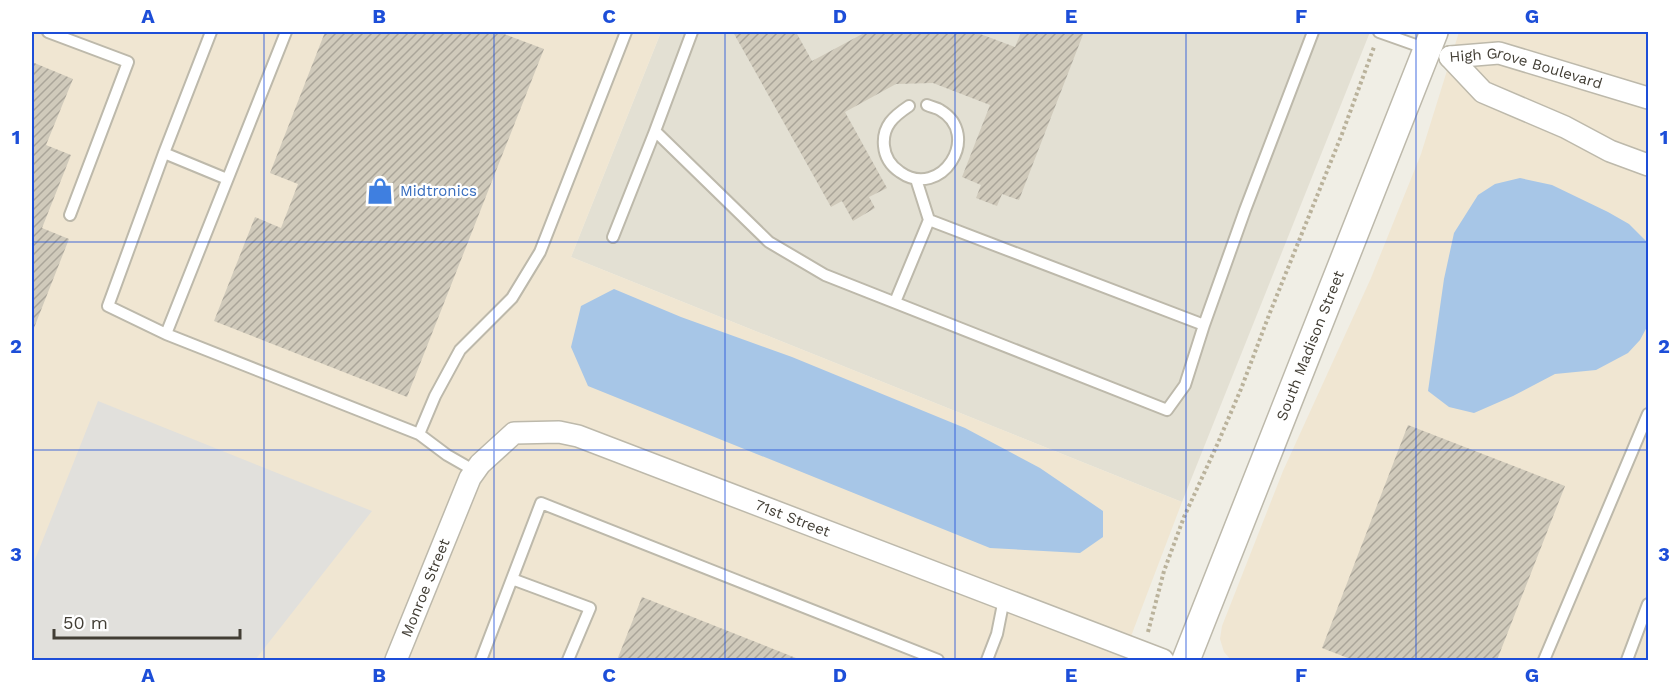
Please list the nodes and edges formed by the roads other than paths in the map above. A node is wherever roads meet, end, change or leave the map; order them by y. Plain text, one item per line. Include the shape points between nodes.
1 (48, 32) edge
2 (211, 32) edge
3 (286, 32) edge
4 (626, 32) edge
5 (692, 32) edge
6 (1313, 32) edge
7 (1377, 37) edge
8 (1438, 49) edge
9 (1648, 98) edge
10 (927, 105) dead end
11 (909, 106) dead end
12 (655, 131) junction
13 (164, 153) junction
14 (1648, 165) edge
15 (228, 179) junction
16 (916, 179) junction
17 (70, 215) dead end
18 (929, 220) junction
19 (613, 237) dead end
20 (895, 302) junction
21 (1204, 325) junction
22 (166, 334) junction
23 (1648, 414) edge
24 (418, 434) junction
25 (475, 471) junction
26 (455, 516) joint
27 (512, 579) junction
28 (1004, 599) junction
29 (1648, 603) edge
30 (396, 660) edge
31 (481, 660) edge
32 (568, 660) edge
33 (938, 660) edge
34 (987, 660) edge
35 (1163, 660) edge
36 (1186, 660) edge
37 (1544, 660) edge
38 (1627, 660) edge

1 - 17 lane via 128,62
2 - 13 lane
3 - 15 lane
4 - 24 lane via 540,252 512,298 460,350
5 - 12 lane
6 - 21 lane
7 - 8 lane
8 - 9 street, High Grove Boulevard via 1499,53
8 - 14 street, High Grove Boulevard via 1483,92
8 - 36 street, South Madison Street
10 - 16 lane via 950,118 958,142 950,166 928,179
11 - 16 lane via 888,124 884,147 895,169
12 - 19 lane
12 - 20 lane via 769,242 825,275
13 - 15 lane
13 - 22 lane via 108,306
15 - 22 lane
16 - 18 lane
18 - 20 lane
18 - 21 lane
20 - 21 lane via 1167,410 1185,386
22 - 24 lane
23 - 37 lane
24 - 25 lane
25 - 26 street, 71st Street
25 - 28 street, 71st Street via 514,434 559,432 578,436
26 - 30 street, Monroe Street
27 - 31 lane
27 - 32 lane via 590,608
27 - 33 lane via 541,503
28 - 34 lane
28 - 35 street, 71st Street
29 - 38 lane

